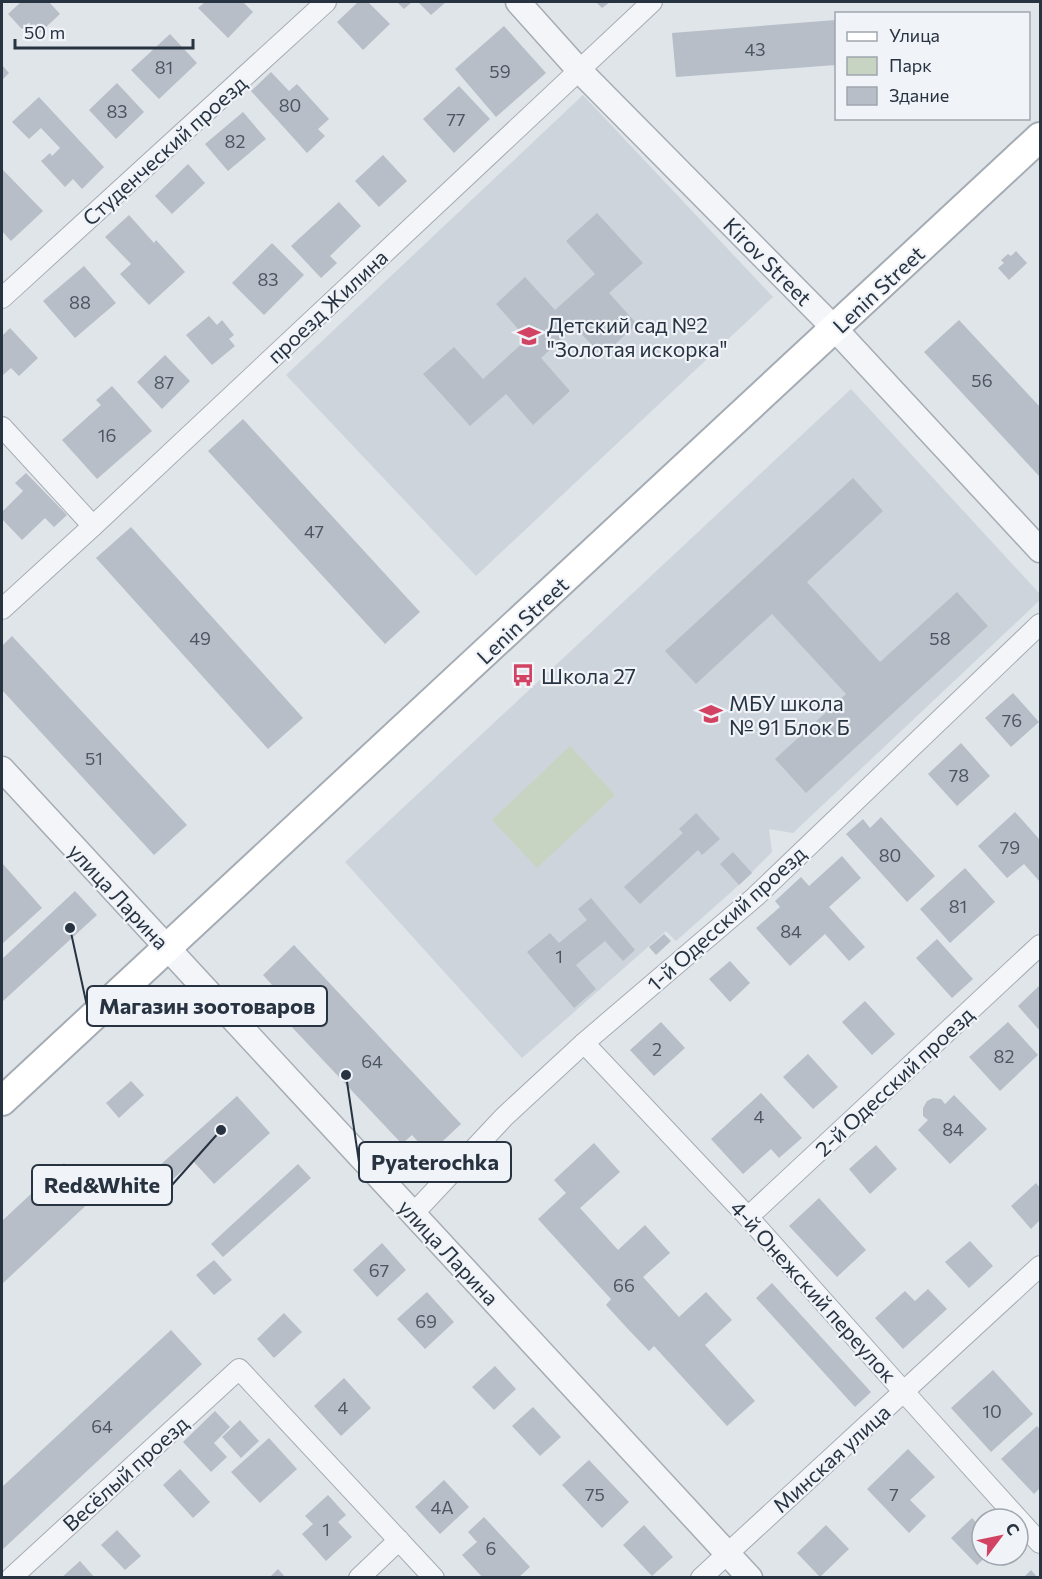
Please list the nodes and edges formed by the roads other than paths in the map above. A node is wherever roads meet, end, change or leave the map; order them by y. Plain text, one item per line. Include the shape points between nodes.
1 (326, 2) edge
2 (518, 2) edge
3 (652, 2) edge
4 (579, 70) junction
5 (1041, 137) edge
6 (2, 298) edge
7 (835, 329) junction
8 (2, 427) edge
9 (93, 526) junction
10 (1041, 550) edge
11 (2, 609) edge
12 (1041, 624) edge
13 (2, 769) edge
14 (1041, 945) edge
15 (167, 948) junction
16 (584, 1043) junction
17 (2, 1101) edge
18 (413, 1214) junction
19 (748, 1217) junction
20 (1041, 1266) edge
21 (904, 1392) junction
22 (399, 1540) junction
23 (1041, 1543) edge
24 (728, 1553) junction
25 (11, 1578) edge
26 (359, 1578) edge
27 (434, 1578) edge
28 (701, 1578) edge
29 (750, 1578) edge

1 - 6 street, Студенческий проезд
2 - 4 street, Kirov Street
3 - 4 street, проезд Жилина
4 - 7 street, Kirov Street
4 - 9 street, проезд Жилина
5 - 7 main road, Lenin Street
7 - 10 street, Kirov Street
7 - 15 main road, Lenin Street
8 - 9 street
9 - 11 street, проезд Жилина
12 - 16 street, 1-й Одесский проезд via 755,897
13 - 15 street, улица Ларина
14 - 19 street, 2-й Одесский проезд
15 - 17 main road, Lenin Street
15 - 18 street, улица Ларина
16 - 18 street, 1-й Одесский проезд via 504,1117
16 - 19 street, 4-й Онежский переулок
18 - 24 street, улица Ларина
19 - 21 street, 4-й Онежский переулок
20 - 21 street, Минская улица
21 - 23 street, 4-й Онежский переулок
21 - 24 street, Минская улица
22 - 25 street, Весёлый проезд via 239,1369
22 - 26 street
22 - 27 street
24 - 28 street, Минская улица
24 - 29 street, улица Ларина

